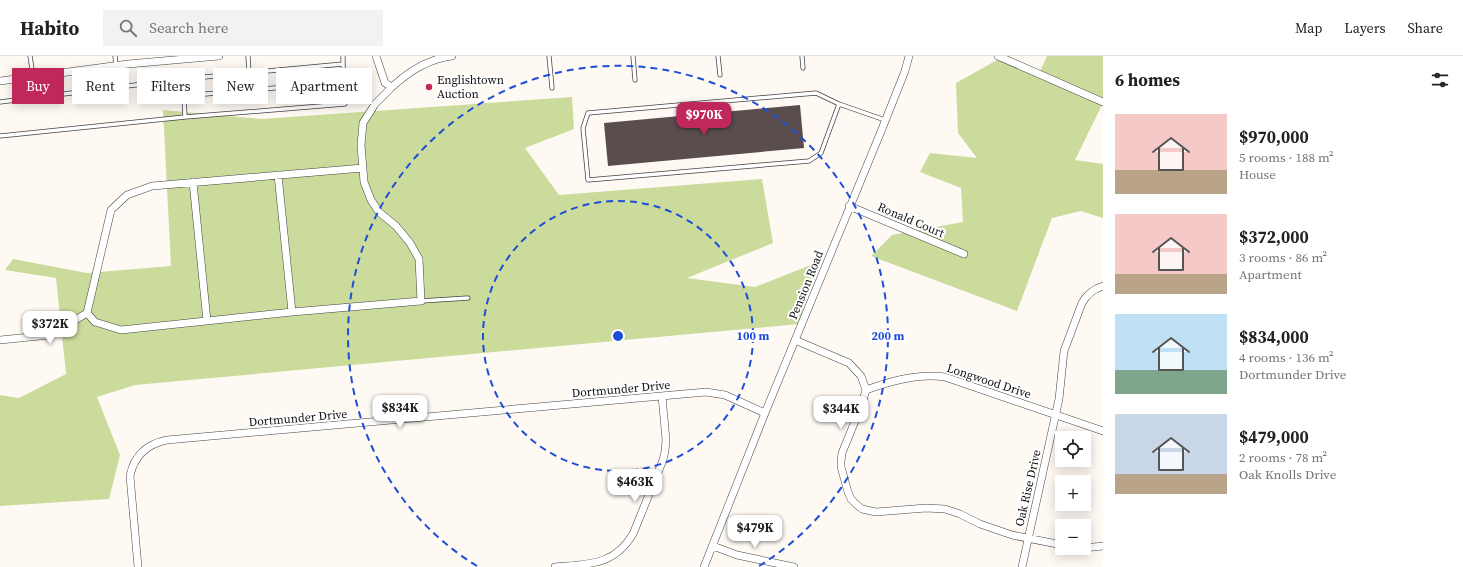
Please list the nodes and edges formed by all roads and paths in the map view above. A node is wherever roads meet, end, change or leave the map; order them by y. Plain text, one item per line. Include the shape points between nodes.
1 (30, 56) edge
2 (115, 56) edge
3 (219, 56) edge
4 (248, 56) edge
5 (342, 56) edge
6 (376, 56) edge
7 (452, 56) edge
8 (549, 56) edge
9 (633, 56) edge
10 (718, 56) edge
11 (802, 56) edge
12 (909, 56) edge
13 (998, 56) edge
14 (196, 57) edge
15 (343, 64) junction
16 (116, 65) junction
17 (31, 68) edge
18 (116, 68) edge
19 (249, 68) edge
20 (343, 68) edge
21 (803, 68) dead end
22 (268, 71) edge
23 (64, 72) edge
24 (720, 75) dead end
25 (12, 79) edge
26 (635, 80) dead end
27 (0, 81) edge
28 (392, 87) junction
29 (276, 88) edge
30 (552, 88) dead end
31 (72, 93) edge
32 (205, 94) edge
33 (0, 102) edge
34 (1103, 102) edge
35 (184, 104) edge
36 (345, 104) edge
37 (839, 104) junction
38 (185, 117) junction
39 (885, 120) junction
40 (0, 136) edge
41 (363, 168) junction
42 (278, 175) junction
43 (193, 182) junction
44 (849, 206) junction
45 (964, 254) dead end
46 (1103, 286) edge
47 (468, 298) dead end
48 (421, 301) junction
49 (292, 312) junction
50 (87, 313) junction
51 (207, 321) junction
52 (0, 340) edge
53 (795, 340) junction
54 (866, 390) junction
55 (662, 396) junction
56 (765, 412) junction
57 (1056, 415) junction
58 (1103, 431) edge
59 (1028, 539) junction
60 (1055, 545) edge
61 (713, 546) junction
62 (1103, 546) edge
63 (1091, 547) edge
64 (138, 567) edge
65 (555, 567) edge
66 (704, 567) edge
67 (794, 567) edge
68 (1022, 567) edge

1 - 17 lane
2 - 16 lane
3 - 14 street
4 - 19 lane
5 - 15 lane
6 - 28 street via 385,83
7 - 28 street via 427,63
8 - 30 lane
9 - 26 lane
10 - 24 lane
11 - 21 lane
12 - 39 street, Pension Road
13 - 34 street
14 - 16 street
15 - 20 lane
15 - 22 lane
16 - 18 lane
16 - 23 street
25 - 27 street
28 - 41 street via 363,123
29 - 32 lane
31 - 33 lane
35 - 38 lane
36 - 38 lane
37 - 37 lane via 816,93 588,113 583,128 588,180 809,161 821,153
37 - 39 lane
38 - 40 lane
39 - 44 street, Pension Road
41 - 42 street
41 - 48 street via 364,182 379,212 396,226 419,259
42 - 43 street
42 - 49 street
43 - 50 street via 152,186 127,195 111,210
43 - 51 street
44 - 45 street, Ronald Court
44 - 53 street, Pension Road
46 - 57 street, Oak Rise Drive via 1086,296 1065,344
47 - 48 lane
48 - 49 street
49 - 51 street
50 - 51 street via 95,322 121,330
50 - 52 street via 50,335
53 - 54 street via 849,363 861,376
53 - 56 street, Pension Road
54 - 57 street, Longwood Drive via 934,375
54 - 59 street via 841,461 848,492 857,505 862,509 876,512 945,509 998,531
55 - 56 street, Dortmunder Drive via 717,393
55 - 64 street, Dortmunder Drive via 157,442 138,457 130,476
55 - 65 street via 666,440 663,460 628,542 618,553 601,562
56 - 61 street, Pension Road
57 - 58 street, Longwood Drive
57 - 59 street, Oak Rise Drive
59 - 60 street
59 - 68 street, Oak Rise Drive
61 - 66 street, Pension Road
61 - 67 street via 737,555
62 - 63 street

